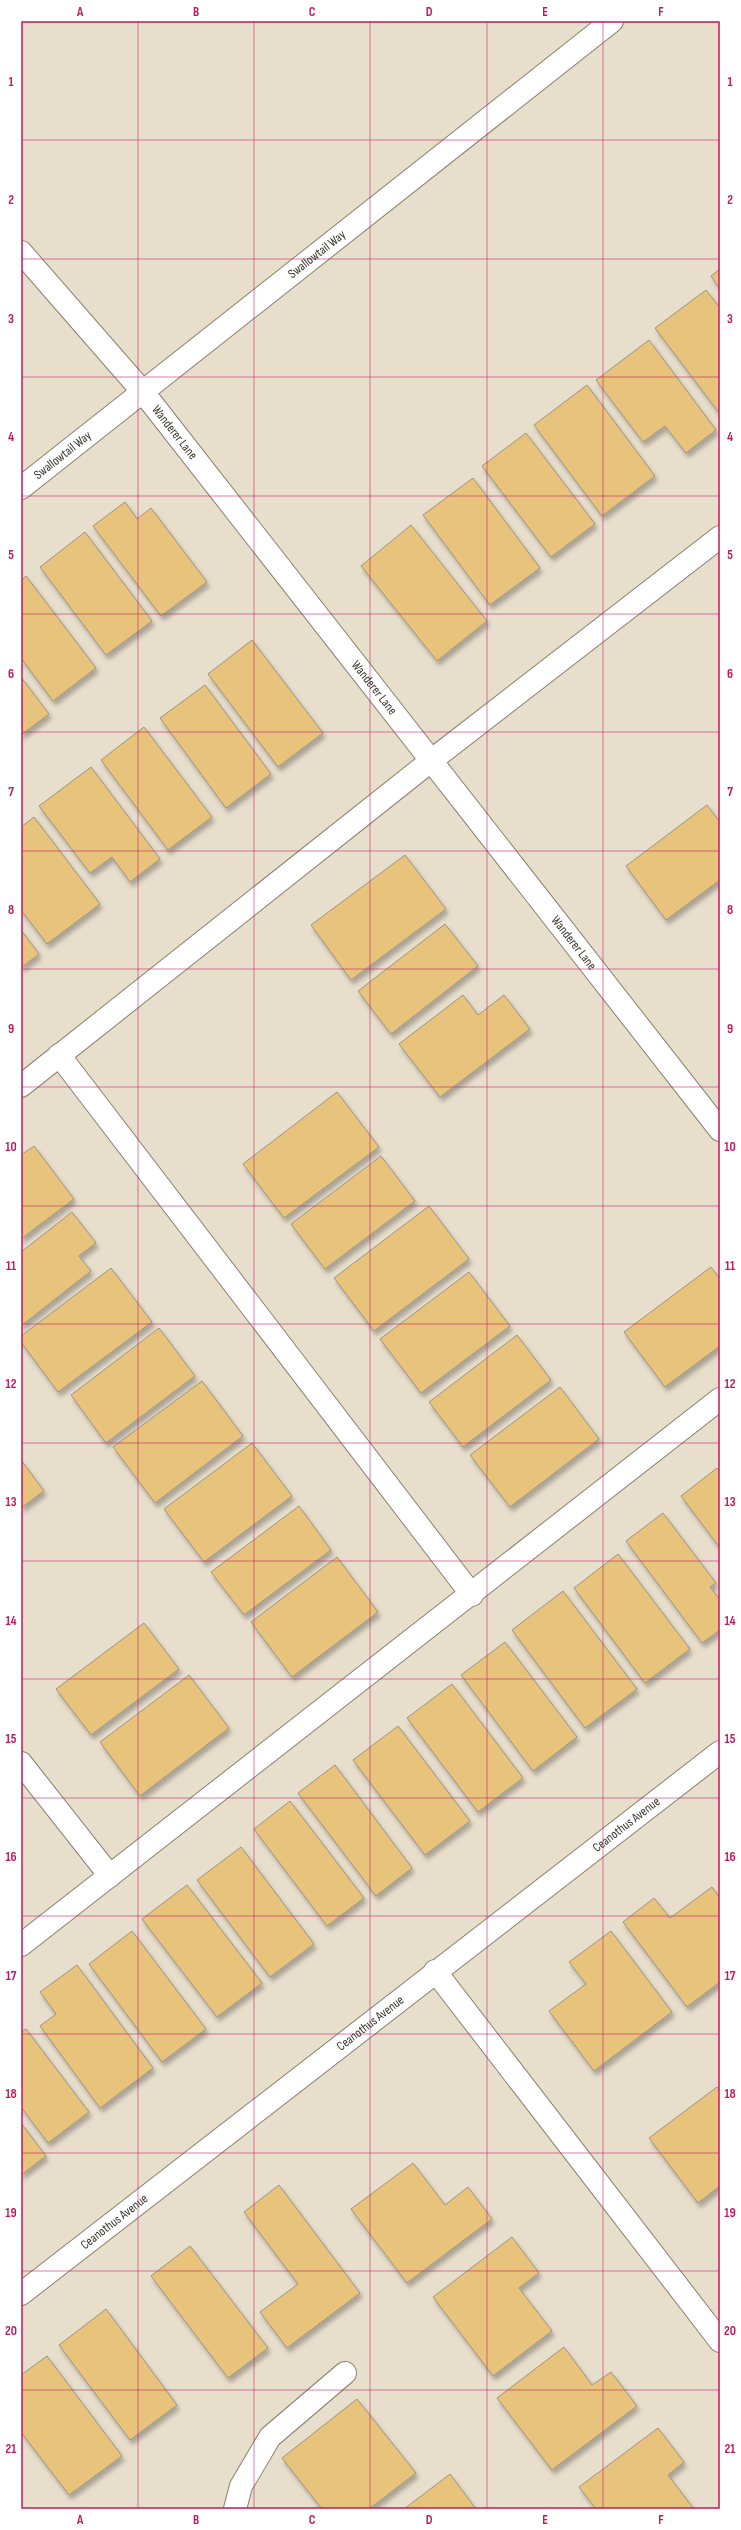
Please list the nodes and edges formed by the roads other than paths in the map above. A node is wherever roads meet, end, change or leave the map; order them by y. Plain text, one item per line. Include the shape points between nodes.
1 (612, 21) edge
2 (21, 252) edge
3 (143, 392) junction
4 (21, 488) edge
5 (720, 537) edge
6 (432, 760) junction
7 (59, 1055) junction
8 (21, 1086) edge
9 (720, 1130) edge
10 (720, 1399) edge
11 (472, 1595) junction
12 (720, 1752) edge
13 (21, 1763) edge
14 (110, 1876) junction
15 (21, 1945) edge
16 (435, 1971) junction
17 (21, 2294) edge
18 (720, 2341) edge
19 (345, 2373) dead end
20 (235, 2509) edge

1 - 3 street, Swallowtail Way
2 - 3 street, Wanderer Lane
3 - 4 street, Swallowtail Way
3 - 6 street, Wanderer Lane
5 - 6 street
6 - 7 street
6 - 9 street, Wanderer Lane
7 - 8 street
7 - 11 street
10 - 11 street
11 - 14 street
12 - 16 street, Ceanothus Avenue
13 - 14 street
14 - 15 street
16 - 17 street, Ceanothus Avenue
16 - 18 street
19 - 20 street via 270,2437 241,2486

